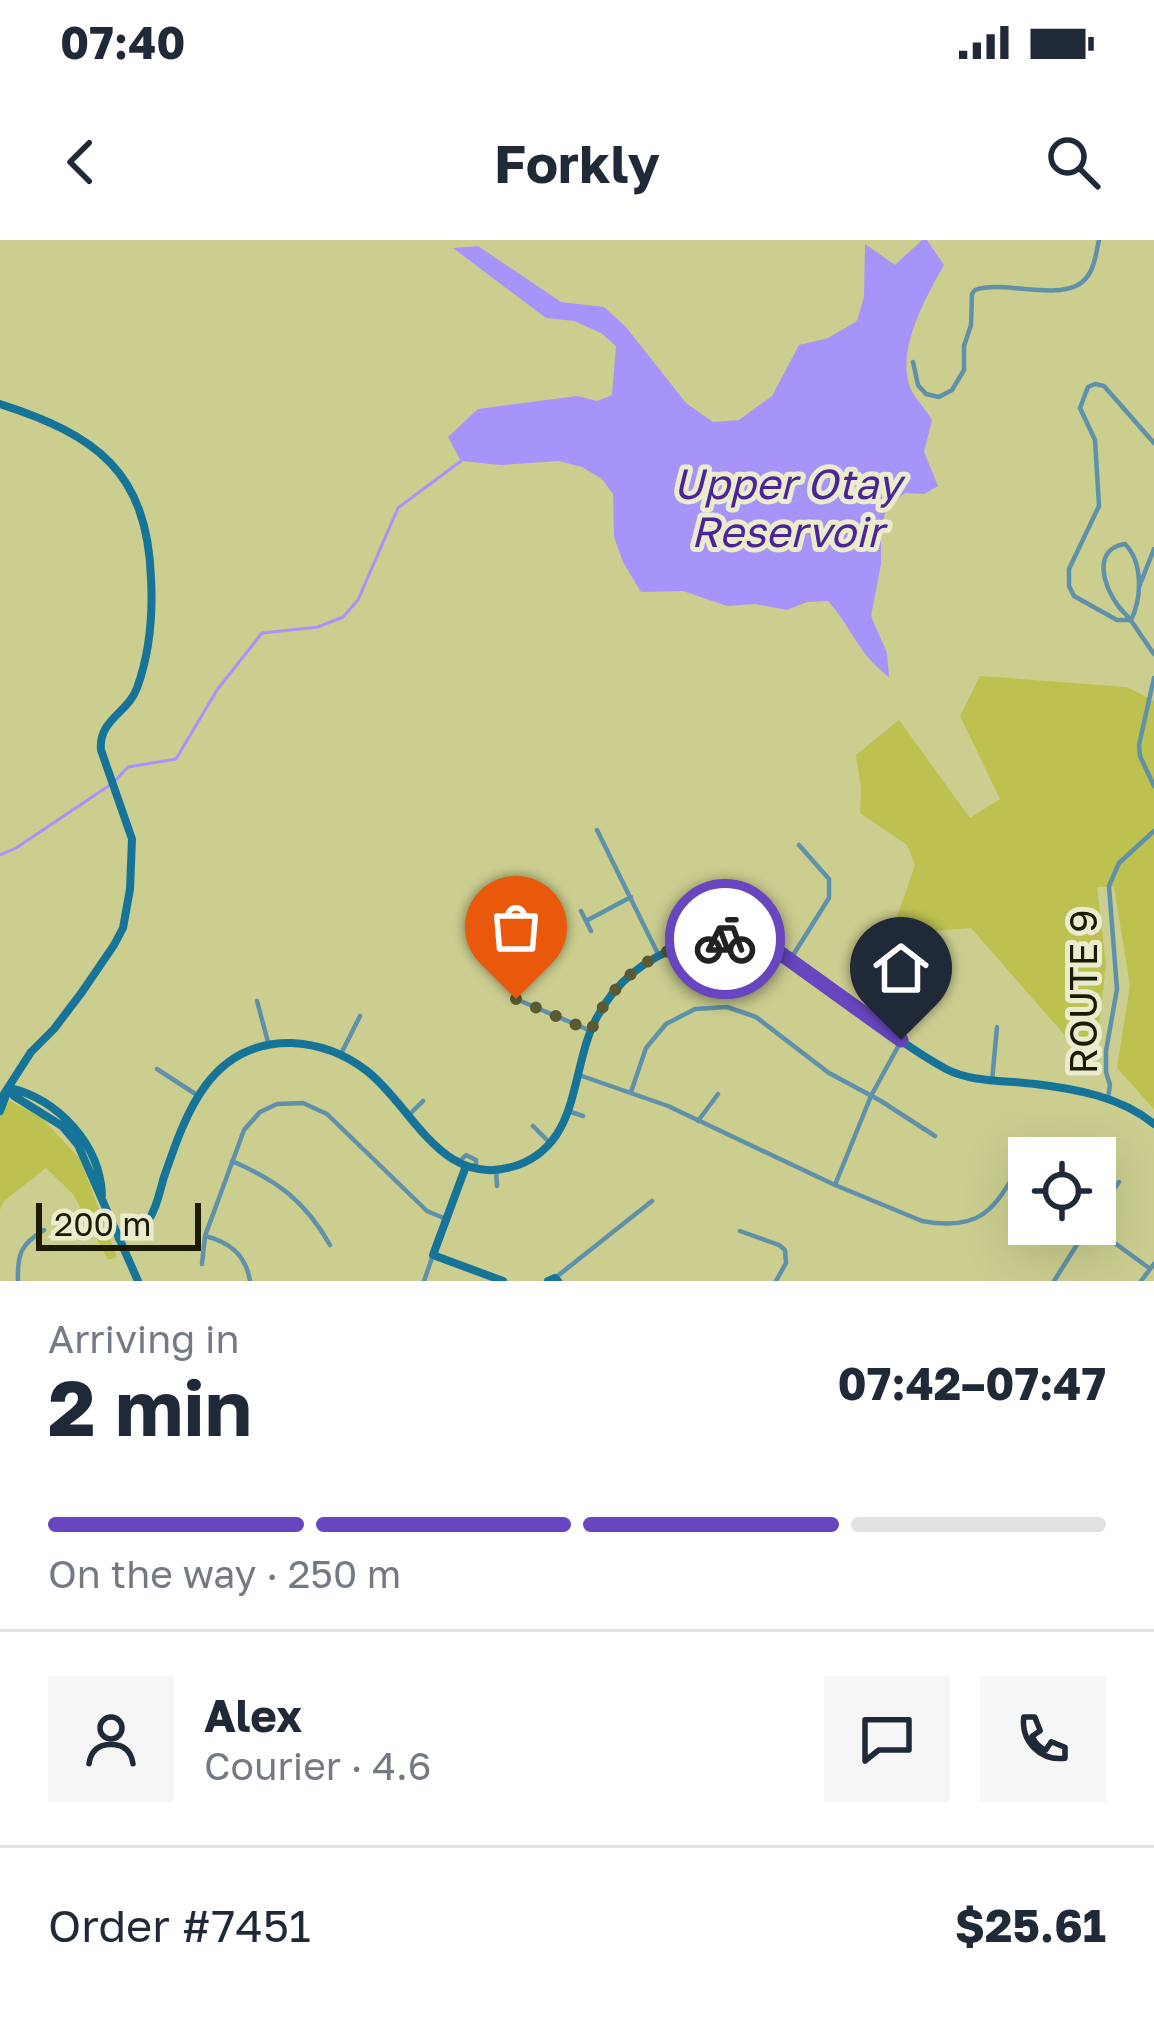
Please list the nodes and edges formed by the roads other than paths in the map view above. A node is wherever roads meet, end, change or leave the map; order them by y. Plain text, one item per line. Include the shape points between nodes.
1 (1099, 240) edge
2 (913, 362) dead end
3 (0, 404) edge
4 (1154, 442) edge
5 (1154, 549) edge
6 (1138, 587) junction
7 (1131, 620) junction
8 (1154, 654) edge
9 (1154, 678) edge
10 (1154, 786) edge
11 (597, 830) dead end
12 (1154, 831) edge
13 (799, 844) dead end
14 (631, 897) junction
15 (581, 911) dead end
16 (586, 921) junction
17 (727, 921) dead end
18 (591, 931) dead end
19 (725, 939) junction
20 (658, 954) junction
21 (790, 960) junction
22 (890, 989) dead end
23 (516, 999) dead end
24 (256, 1001) dead end
25 (360, 1016) dead end
26 (867, 1016) junction
27 (997, 1027) dead end
28 (591, 1031) junction
29 (901, 1040) junction
30 (269, 1045) junction
31 (341, 1054) junction
32 (158, 1069) dead end
33 (579, 1075) junction
34 (992, 1082) junction
35 (4, 1086) edge
36 (631, 1092) junction
37 (718, 1094) dead end
38 (197, 1095) junction
39 (871, 1096) junction
40 (1108, 1098) junction
41 (0, 1100) edge
42 (423, 1101) dead end
43 (0, 1111) edge
44 (568, 1111) junction
45 (408, 1116) junction
46 (583, 1116) dead end
47 (698, 1121) junction
48 (1154, 1124) edge
49 (533, 1126) dead end
50 (935, 1136) dead end
51 (551, 1144) junction
52 (541, 1153) junction
53 (232, 1161) junction
54 (550, 1165) dead end
55 (467, 1166) junction
56 (496, 1169) junction
57 (1119, 1182) dead end
58 (835, 1185) junction
59 (1008, 1185) edge
60 (496, 1186) dead end
61 (1116, 1186) edge
62 (652, 1201) dead end
63 (448, 1220) junction
64 (44, 1230) dead end
65 (740, 1231) dead end
66 (205, 1237) junction
67 (119, 1239) junction
68 (1116, 1240) edge
69 (330, 1245) dead end
70 (1077, 1245) edge
71 (434, 1256) junction
72 (202, 1264) dead end
73 (1152, 1266) edge
74 (553, 1280) edge
75 (18, 1281) edge
76 (138, 1281) edge
77 (250, 1281) edge
78 (424, 1281) edge
79 (502, 1281) edge
80 (776, 1281) edge
81 (1054, 1281) edge
82 (1141, 1281) edge

1 - 2 street via 1090,274 1077,286 975,290 964,370 950,393 926,394
3 - 35 street via 86,442 123,476 147,531 152,608 136,692 100,739 132,843 122,928 82,992
4 - 7 street via 1104,386 1088,387 1080,408 1096,440 1099,506 1068,584 1074,596
5 - 6 street
6 - 7 street
6 - 7 street via 1132,551 1117,544 1103,574
7 - 8 street
9 - 10 street via 1139,745
11 - 14 street
12 - 40 street, ROUTE 9 via 1119,862 1109,886 1117,989
13 - 21 street via 829,879 829,898
14 - 16 street
14 - 20 street
15 - 16 street
16 - 18 street
17 - 19 street
19 - 20 street
19 - 21 street
20 - 28 street via 618,986
21 - 26 street
22 - 26 street
23 - 28 street
24 - 30 street
25 - 31 street
26 - 29 street
27 - 34 street
28 - 33 street
29 - 34 street via 950,1071
29 - 39 street
30 - 31 street
30 - 38 street via 229,1061
31 - 45 street
32 - 38 street
33 - 36 street
33 - 44 street
34 - 40 street
35 - 41 street
35 - 43 street
35 - 67 street via 71,1136
36 - 39 street via 662,1028 719,1006 756,1017
36 - 47 street
37 - 47 street
38 - 67 street via 150,1218
39 - 50 street
39 - 58 street
40 - 48 street
42 - 45 street
44 - 46 street
44 - 51 street
45 - 55 street
47 - 58 street
49 - 51 street
51 - 52 street
52 - 54 street
52 - 56 street
53 - 63 street via 260,1112 309,1105
53 - 66 street
53 - 69 street via 288,1191
55 - 56 street
55 - 63 street
56 - 60 street
57 - 61 street
58 - 59 street via 922,1221 959,1223 982,1215
62 - 74 street
63 - 71 street
64 - 75 street via 20,1252
65 - 80 street via 785,1250
66 - 72 street
66 - 77 street via 235,1250
67 - 76 street
68 - 73 street
70 - 81 street
71 - 78 street
71 - 79 street
73 - 82 street

